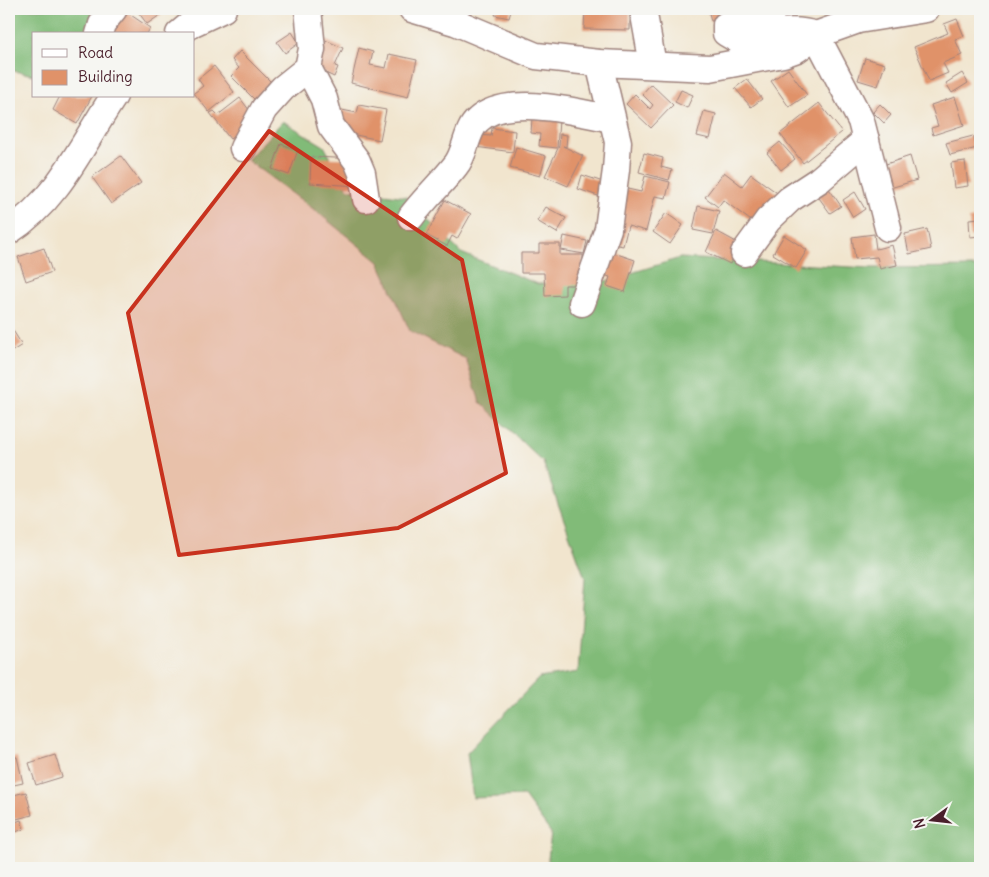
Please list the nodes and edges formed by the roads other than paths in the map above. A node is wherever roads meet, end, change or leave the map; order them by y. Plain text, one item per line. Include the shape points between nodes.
1 (114, 9) edge
2 (223, 9) edge
3 (308, 9) edge
4 (412, 9) edge
5 (643, 9) edge
6 (774, 9) edge
7 (926, 9) edge
8 (100, 32) edge
9 (181, 32) edge
10 (816, 35) junction
11 (599, 63) junction
12 (653, 65) junction
13 (308, 68) junction
14 (97, 98) edge
15 (113, 98) edge
16 (612, 119) junction
17 (93, 128) junction
18 (866, 140) junction
19 (243, 148) dead end
20 (366, 199) dead end
21 (411, 217) dead end
22 (888, 228) dead end
23 (9, 231) edge
24 (744, 253) dead end
25 (582, 302) dead end

1 - 8 street
2 - 9 street
3 - 13 street via 312,49
4 - 11 street via 455,22 536,56
5 - 12 street
6 - 10 street via 742,16 726,26 726,33 738,40 792,31
7 - 10 street via 858,20
10 - 12 street via 797,49 783,54 710,68
10 - 18 street via 861,121
11 - 12 street
11 - 16 street
13 - 19 street via 264,109
13 - 20 street via 324,99 331,126 357,161
14 - 17 street via 90,121
15 - 17 street
16 - 21 street via 559,108 520,106 492,112 476,121 458,164 426,196
16 - 25 street via 618,142 608,229
17 - 23 street via 53,193
18 - 22 street
18 - 24 street via 819,180 790,198 768,220

